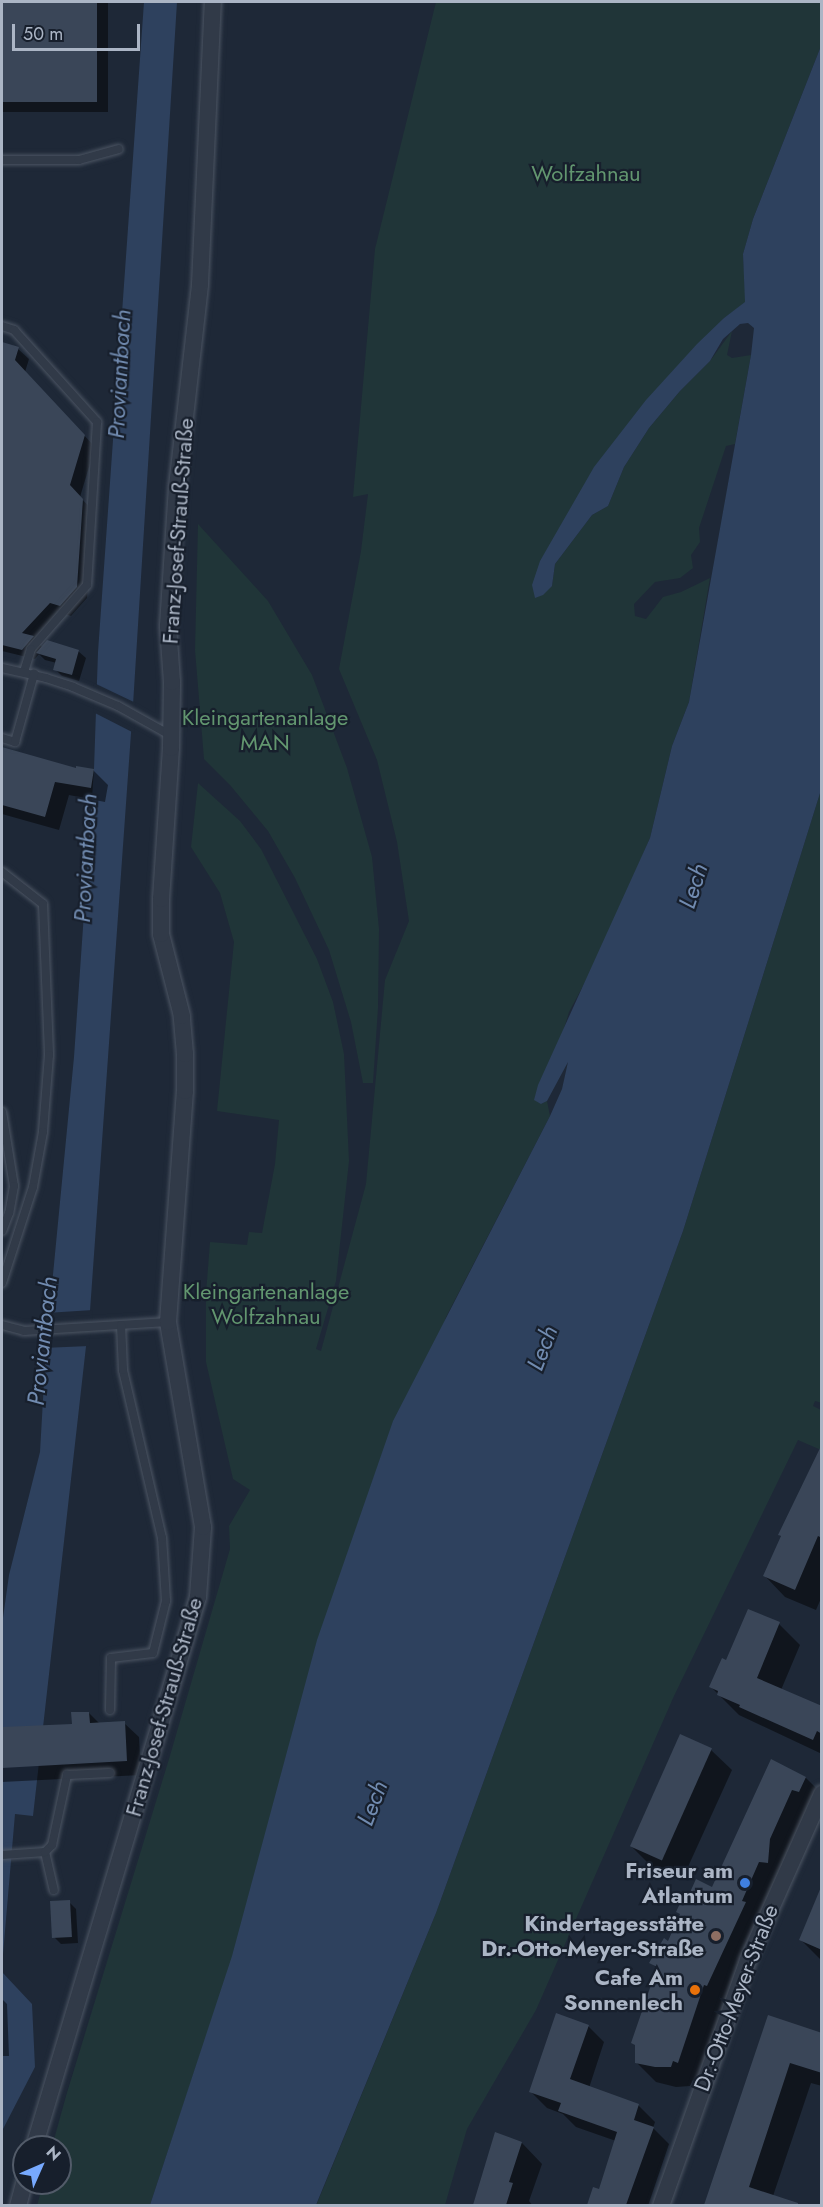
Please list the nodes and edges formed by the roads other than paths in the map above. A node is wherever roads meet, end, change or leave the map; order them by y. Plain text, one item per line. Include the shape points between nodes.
1 (213, 2) edge
2 (119, 149) dead end
3 (2, 160) edge
4 (2, 326) edge
5 (2, 669) edge
6 (29, 673) junction
7 (172, 736) junction
8 (2, 738) edge
9 (2, 872) edge
10 (2, 1112) edge
11 (2, 1231) edge
12 (2, 1283) edge
13 (168, 1322) junction
14 (121, 1325) junction
15 (3, 1328) edge
16 (110, 1710) dead end
17 (110, 1773) dead end
18 (822, 1794) edge
19 (45, 1852) junction
20 (2, 1855) edge
21 (54, 1890) dead end
22 (38, 2135) edge
23 (661, 2205) edge

1 - 7 street, Franz-Josef-Strauß-Straße via 200,284 177,487 169,614
2 - 3 lane via 78,160
4 - 6 lane via 14,330 97,422 87,585 31,649
5 - 6 lane
6 - 7 lane via 77,689
6 - 8 lane via 15,742
7 - 13 street, Franz-Josef-Strauß-Straße via 161,934 182,1016 185,1091
9 - 12 lane via 43,904 49,1055 43,1132 33,1187
10 - 11 lane via 14,1186
13 - 14 lane
13 - 22 street, Franz-Josef-Strauß-Straße via 203,1527 198,1597
14 - 15 lane via 24,1331
14 - 16 lane via 123,1370 162,1538 166,1601 153,1653 111,1658
17 - 19 lane via 67,1775 52,1845
18 - 23 street, Dr.-Otto-Meyer-Straße via 748,1960
19 - 20 lane
19 - 21 lane

